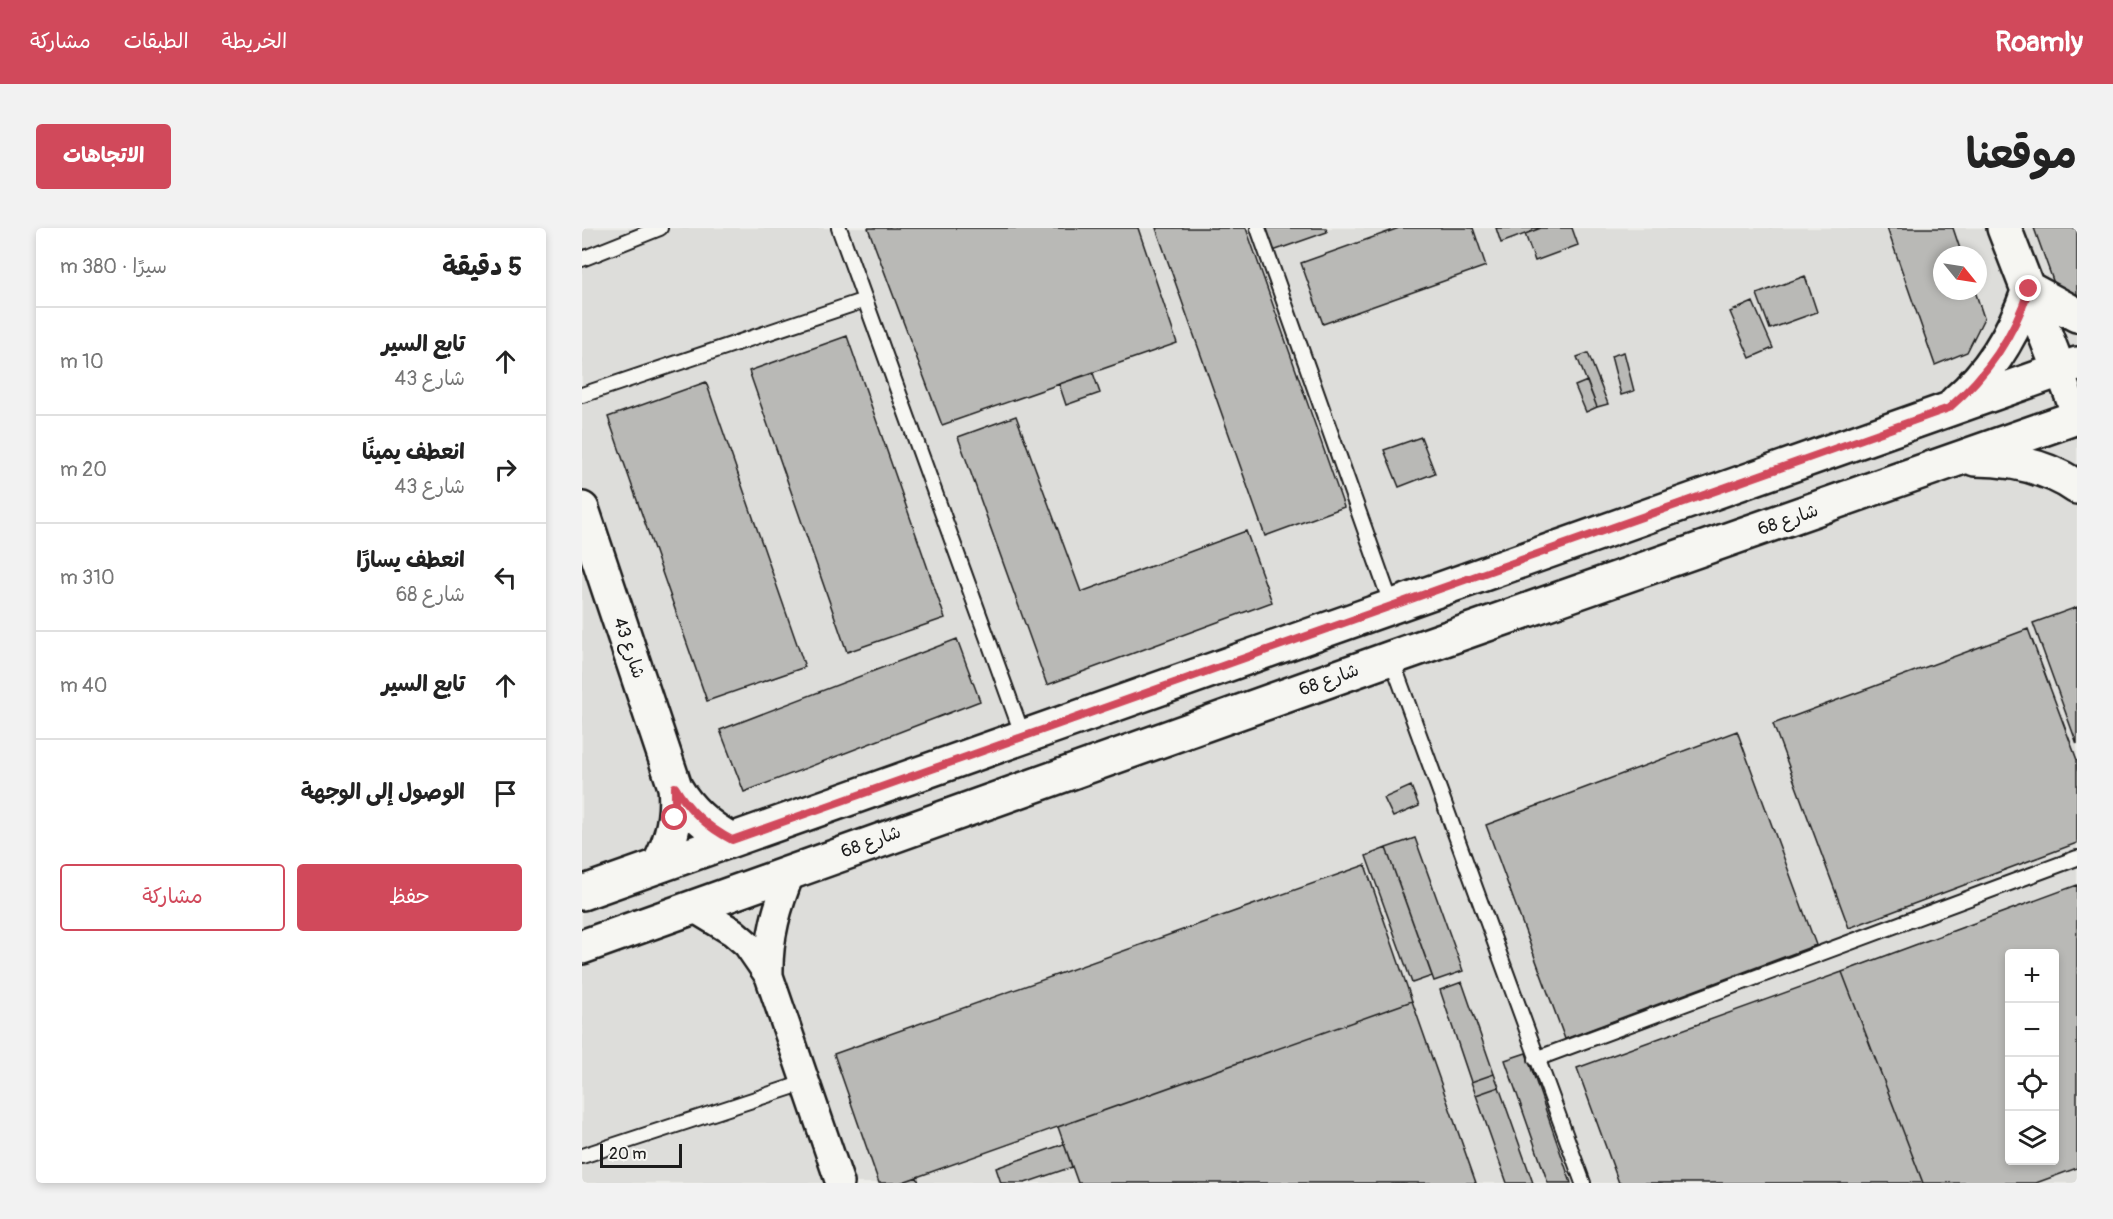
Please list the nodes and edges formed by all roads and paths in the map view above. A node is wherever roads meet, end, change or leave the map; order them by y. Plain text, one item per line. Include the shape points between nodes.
1 (660, 228) edge
2 (839, 228) edge
3 (1258, 228) edge
4 (2004, 228) edge
5 (582, 259) edge
6 (2029, 289) junction
7 (865, 300) junction
8 (2077, 315) edge
9 (2068, 367) edge
10 (582, 395) edge
11 (1949, 408) junction
12 (2077, 418) edge
13 (1964, 459) junction
14 (2077, 488) edge
15 (582, 509) edge
16 (1392, 606) junction
17 (1391, 658) junction
18 (1023, 736) junction
19 (675, 787) junction
20 (732, 840) junction
21 (2077, 858) edge
22 (658, 866) junction
23 (792, 870) junction
24 (582, 893) edge
25 (692, 907) junction
26 (582, 946) edge
27 (769, 976) junction
28 (1536, 1059) junction
29 (804, 1083) junction
30 (582, 1156) edge
31 (840, 1183) edge
32 (1583, 1183) edge

1 - 5 lane
2 - 7 lane
3 - 16 lane
4 - 6 street
6 - 8 street
6 - 9 street
6 - 11 street via 1998,356
7 - 10 lane
7 - 18 lane
9 - 11 street
9 - 12 street
11 - 16 street
12 - 13 street, شارع 68
13 - 14 street via 2002,459 2040,468
13 - 17 street, شارع 68
15 - 19 street, شارع 43
16 - 18 street
17 - 23 street, شارع 68
17 - 28 lane
18 - 20 street
19 - 20 street, شارع 43 via 702,821
19 - 22 street, شارع 43 via 671,835
20 - 22 street
21 - 28 lane
22 - 24 street
23 - 25 street, شارع 68
23 - 27 street via 774,918
25 - 26 street, شارع 68
25 - 27 street via 733,932
27 - 29 street
28 - 32 lane
29 - 30 lane
29 - 31 street

